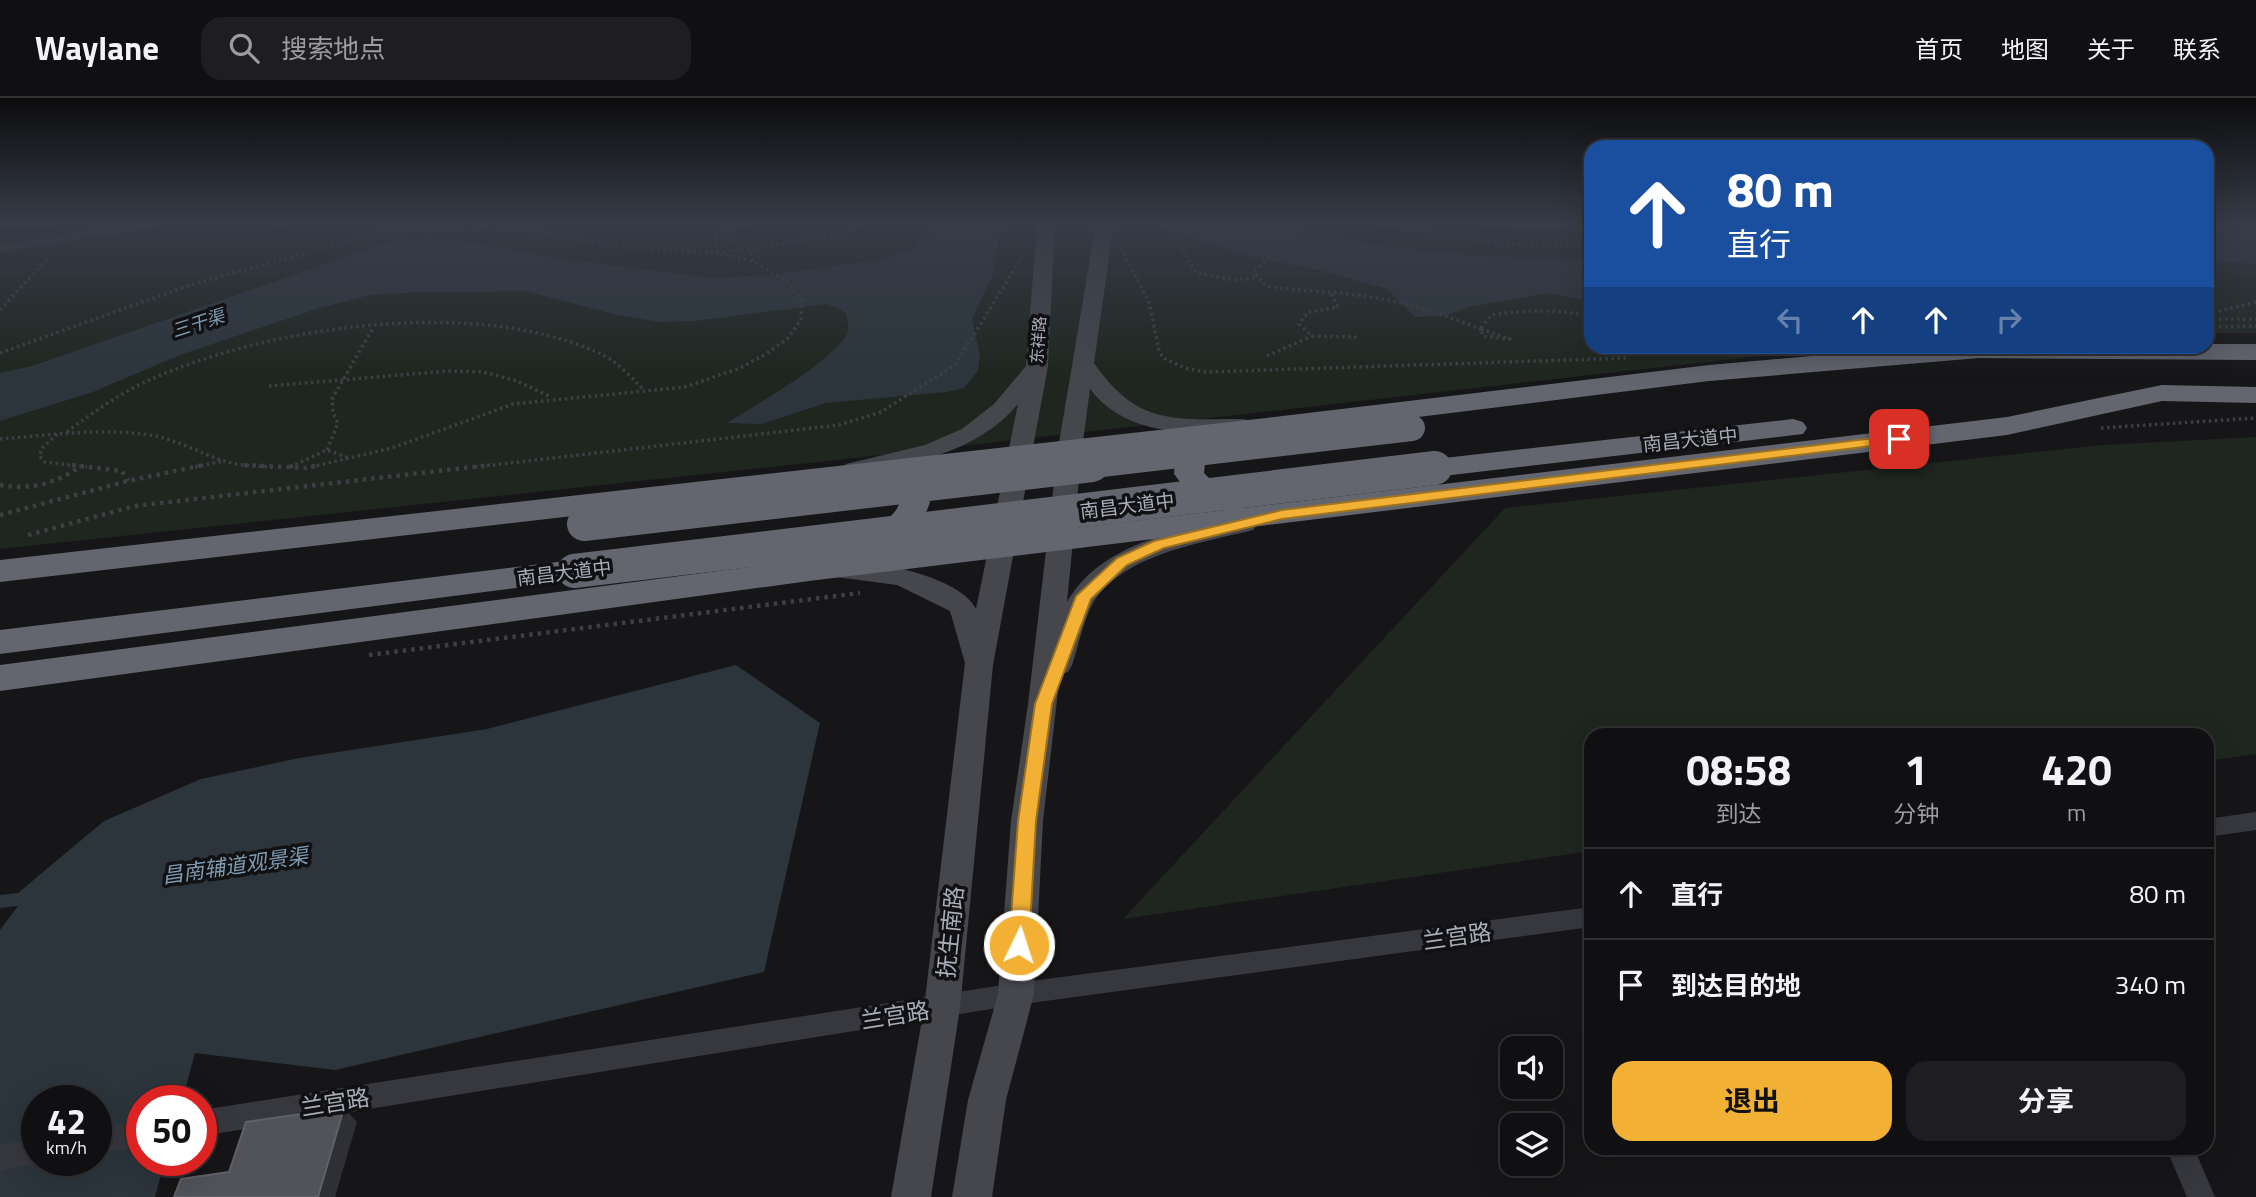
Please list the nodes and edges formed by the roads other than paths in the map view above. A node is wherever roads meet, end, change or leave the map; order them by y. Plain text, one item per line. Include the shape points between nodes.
1 (1043, 274) edge
2 (1097, 274) edge
3 (2214, 353) edge
4 (2256, 353) edge
5 (1932, 354) edge
6 (1083, 363) junction
7 (1037, 366) junction
8 (2256, 389) edge
9 (2162, 393) junction
10 (2256, 395) edge
11 (1266, 427) junction
12 (1070, 449) junction
13 (1019, 455) junction
14 (826, 476) junction
15 (1282, 514) junction
16 (1060, 540) junction
17 (1001, 548) junction
18 (809, 570) junction
19 (0, 571) edge
20 (0, 593) edge
21 (0, 642) edge
22 (979, 665) junction
23 (0, 678) edge
24 (1043, 704) junction
25 (2256, 821) edge
26 (2214, 827) edge
27 (1584, 918) edge
28 (1016, 994) junction
29 (942, 1007) junction
30 (217, 1120) edge
31 (21, 1155) edge
32 (2183, 1155) edge
33 (0, 1158) edge
34 (911, 1197) edge
35 (972, 1197) edge
36 (2201, 1197) edge

1 - 7 main road, 东祥路
2 - 6 main road
3 - 4 highway
4 - 20 highway, bridge via 1969,368 1412,428
5 - 11 highway via 1709,373
6 - 11 main road via 1110,398 1133,415 1163,424
6 - 12 main road
7 - 13 main road, 东祥路
7 - 14 main road via 1001,410 981,427 941,448
8 - 9 highway, 南昌大道中
9 - 10 highway
9 - 15 highway via 2007,426
9 - 21 highway, 南昌大道中, bridge via 1978,407 1434,468
11 - 12 highway
11 - 15 highway via 1208,447 1190,460 1189,474 1198,485 1232,502
12 - 13 highway
12 - 16 main road
13 - 14 highway
13 - 17 main road, 东祥路
14 - 18 highway via 882,482 915,502 912,515 886,536
14 - 19 highway
15 - 16 highway
15 - 24 main road via 1159,544 1122,561 1084,596
16 - 17 highway
16 - 24 main road
17 - 18 highway
17 - 22 main road, 抚生南路
18 - 22 main road via 880,571 920,581 962,606
18 - 23 highway
22 - 29 main road, 抚生南路
24 - 28 main road via 1027,821
25 - 26 street
27 - 28 street, 兰宫路
28 - 29 street, 兰宫路
28 - 35 main road via 987,1100
29 - 30 street, 兰宫路
29 - 34 main road, 抚生南路
31 - 33 street
32 - 36 street

